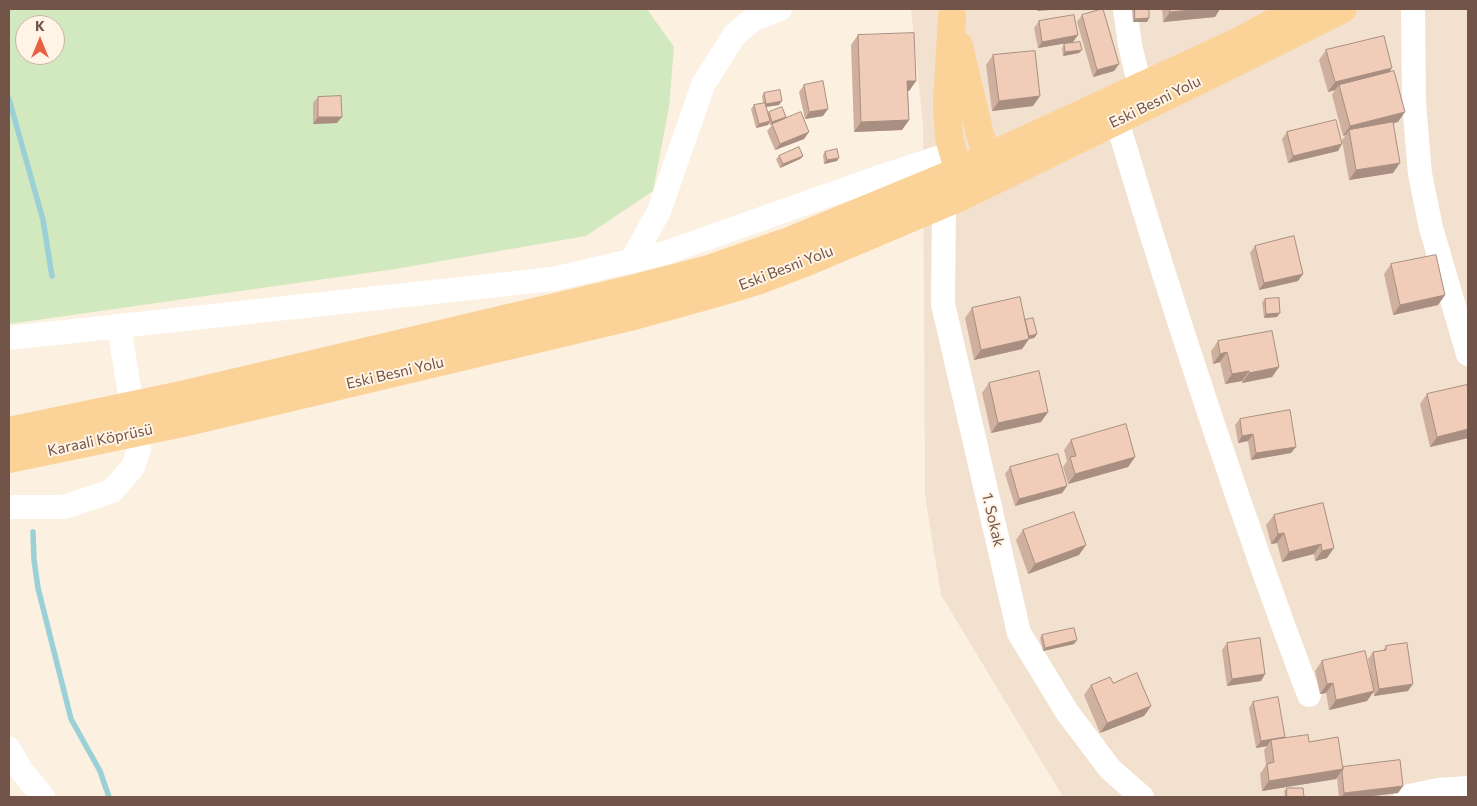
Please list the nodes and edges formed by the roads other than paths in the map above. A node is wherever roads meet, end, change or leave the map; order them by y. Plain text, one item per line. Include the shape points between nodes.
1 (780, 9) edge
2 (1125, 9) edge
3 (1299, 9) edge
4 (1343, 9) edge
5 (1413, 9) edge
6 (952, 12) edge
7 (1140, 87) junction
8 (1117, 121) junction
9 (993, 168) junction
10 (955, 181) junction
11 (631, 262) junction
12 (120, 327) junction
13 (9, 338) edge
14 (1468, 354) edge
15 (186, 394) joint
16 (192, 421) joint
17 (9, 431) edge
18 (9, 459) edge
19 (9, 507) edge
20 (1309, 696) dead end
21 (9, 749) edge
22 (1468, 788) edge
23 (1438, 794) edge
24 (43, 797) edge
25 (1142, 797) edge
26 (1405, 797) edge

1 - 11 street via 754,19 734,34 703,85 659,211
2 - 7 street
3 - 7 main road, Eski Besni Yolu
4 - 8 main road, Eski Besni Yolu
5 - 14 street via 1414,104 1420,174 1431,228
6 - 9 main road via 980,135
6 - 10 main road via 947,104
7 - 9 main road, Eski Besni Yolu
8 - 9 main road, Eski Besni Yolu
8 - 20 street via 1190,359 1266,583
9 - 10 main road, Eski Besni Yolu
10 - 11 street via 874,179 665,254
10 - 15 main road, Eski Besni Yolu via 709,269
10 - 16 main road, Eski Besni Yolu via 802,264 717,293 630,317
10 - 25 street, 1. Sokak via 943,304 1019,633 1067,712 1110,768
11 - 12 street via 552,279
12 - 13 street
12 - 19 street via 139,450 132,467 112,491 64,508
15 - 17 main road, Karaali Köprüsü
16 - 18 main road, Karaali Köprüsü
21 - 24 street
22 - 23 street
23 - 26 street

